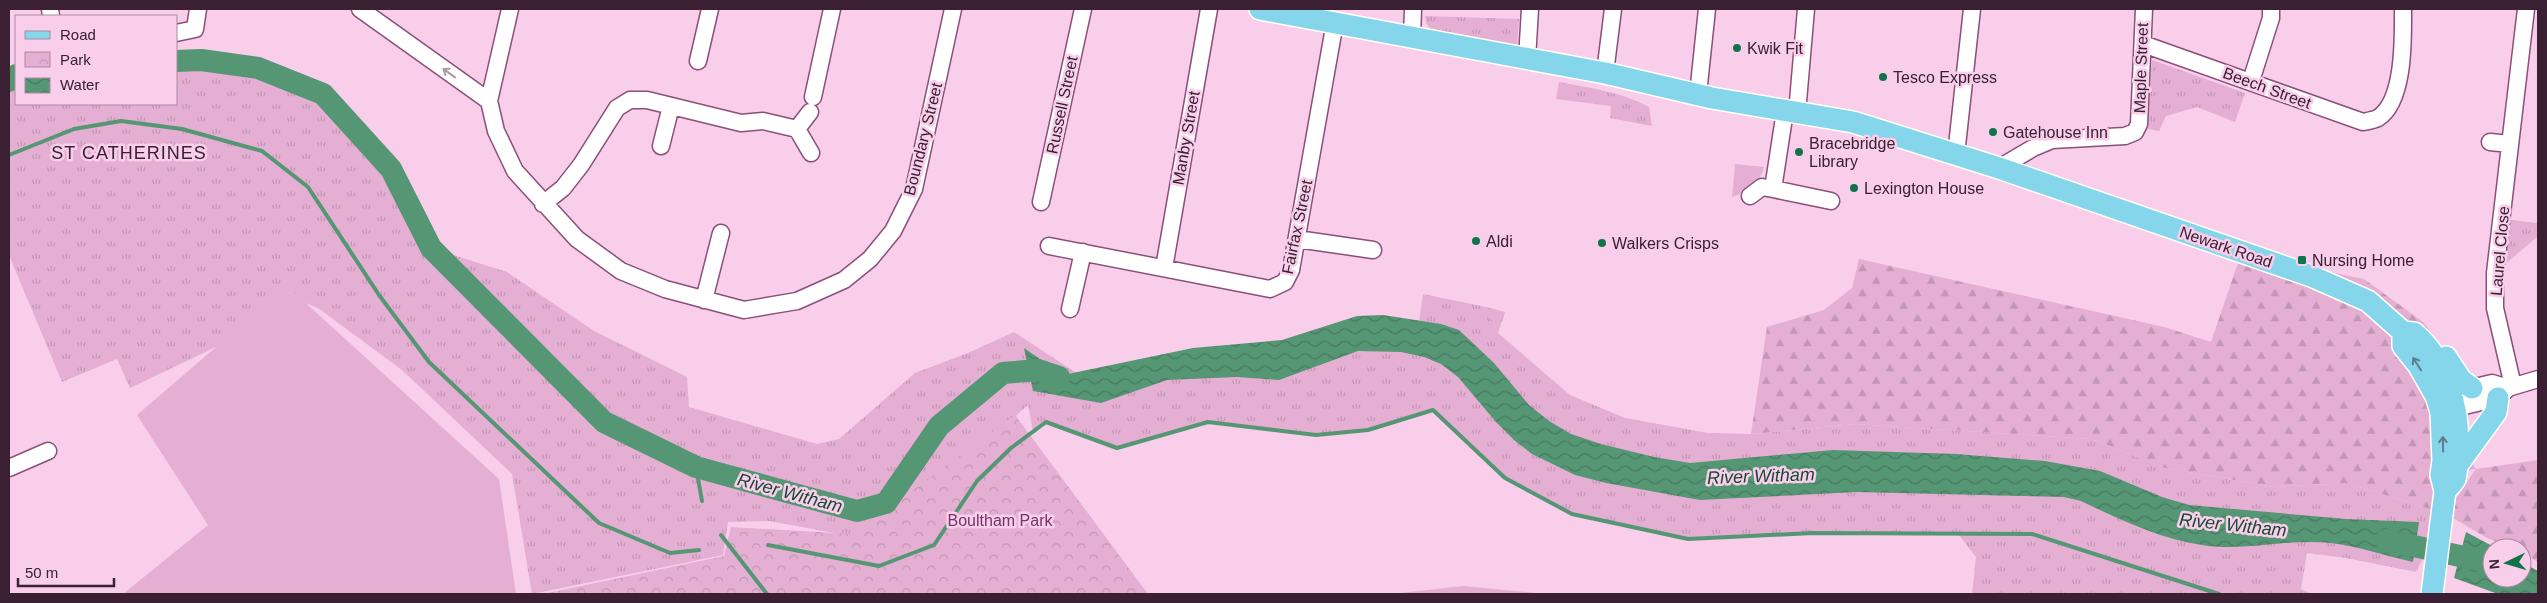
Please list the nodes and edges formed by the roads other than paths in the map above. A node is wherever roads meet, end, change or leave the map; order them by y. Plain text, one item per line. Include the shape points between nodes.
1 (198, 9) edge
2 (360, 9) edge
3 (510, 9) edge
4 (710, 9) edge
5 (832, 9) edge
6 (953, 9) edge
7 (1084, 9) edge
8 (1209, 9) edge
9 (1260, 9) edge
10 (1413, 9) edge
11 (1530, 9) edge
12 (1613, 9) edge
13 (1707, 9) edge
14 (1806, 9) edge
15 (1972, 9) edge
16 (2144, 9) edge
17 (2272, 9) edge
18 (2404, 9) edge
19 (2526, 9) edge
20 (1335, 22) junction
21 (178, 33) edge
22 (1412, 37) junction
23 (2143, 44) junction
24 (1527, 59) junction
25 (698, 61) dead end
26 (1605, 74) junction
27 (2251, 81) junction
28 (1698, 94) junction
29 (489, 101) junction
30 (671, 106) junction
31 (1791, 112) junction
32 (797, 129) junction
33 (2490, 142) dead end
34 (2510, 144) junction
35 (661, 146) dead end
36 (810, 153) dead end
37 (1956, 155) junction
38 (1999, 168) junction
39 (1773, 189) junction
40 (1750, 196) dead end
41 (1831, 201) dead end
42 (1041, 202) dead end
43 (543, 204) junction
44 (721, 233) dead end
45 (1297, 239) junction
46 (1049, 246) dead end
47 (1373, 250) dead end
48 (1083, 252) junction
49 (1164, 268) junction
50 (704, 300) junction
51 (1070, 309) dead end
52 (2403, 332) junction
53 (2432, 352) junction
54 (2538, 379) edge
55 (2472, 388) junction
56 (2506, 391) junction
57 (2445, 402) junction
58 (48, 451) dead end
59 (2456, 467) junction
60 (9, 468) edge
61 (2446, 491) junction
62 (2433, 588) edge

1 - 21 street via 195,29
29 -> 2 street
3 - 29 street
4 - 25 street
5 - 32 street via 812,105
6 - 50 street, Boundary Street via 914,189 893,231 870,259 844,280 797,300 744,310
7 - 42 street, Russell Street
8 - 49 street, Manby Street
9 - 20 main road, Newark Road
10 - 22 street
11 - 24 street
12 - 26 street
13 - 28 street
14 - 31 street
15 - 37 street
16 - 23 street, Maple Street
17 - 27 street
18 - 27 street, Beech Street via 2401,70 2388,108 2378,118 2363,122
19 - 34 street, Laurel Close
20 - 22 main road, Newark Road
20 - 45 street, Fairfax Street
22 - 24 main road, Newark Road
23 - 27 street, Beech Street
23 - 38 street, Maple Street via 2139,124 2135,132 2125,136 2052,140
24 - 26 main road, Newark Road
26 - 28 main road, Newark Road
28 - 31 main road, Newark Road
29 - 43 street, Boundary Street via 496,131 515,171
30 - 32 street via 741,123 763,121
30 - 35 street
30 - 43 street via 630,100 617,108 581,165 563,188
31 - 37 main road, Newark Road via 1853,122
31 - 39 street
32 - 36 street
33 - 34 street
34 - 56 street, Laurel Close via 2495,273 2495,308
37 - 38 main road, Newark Road
38 - 52 main road, Newark Road via 2311,276 2368,301
39 - 40 street via 1762,187
39 - 41 street
43 - 50 street, Boundary Street via 577,239 621,271 664,290
44 - 50 street
45 - 47 street
45 - 49 street, Fairfax Street via 1288,276 1284,282 1270,288
46 - 48 street, Fairfax Street
48 - 49 street, Fairfax Street
48 - 51 street
52 - 53 main road, Newark Road via 2414,333
57 -> 52 main road, Newark Road via 2404,346
53 - 55 main road via 2444,354 2461,380
53 - 57 main road, Newark Road
54 - 56 street
55 - 56 street via 2492,383
55 - 57 street
56 - 57 street
56 - 59 main road via 2496,412
57 - 59 main road, Newark Road via 2458,443
61 -> 57 main road, Newark Road via 2441,475
58 - 60 street
59 - 61 main road, Newark Road via 2455,478
61 - 62 main road, Newark Road

